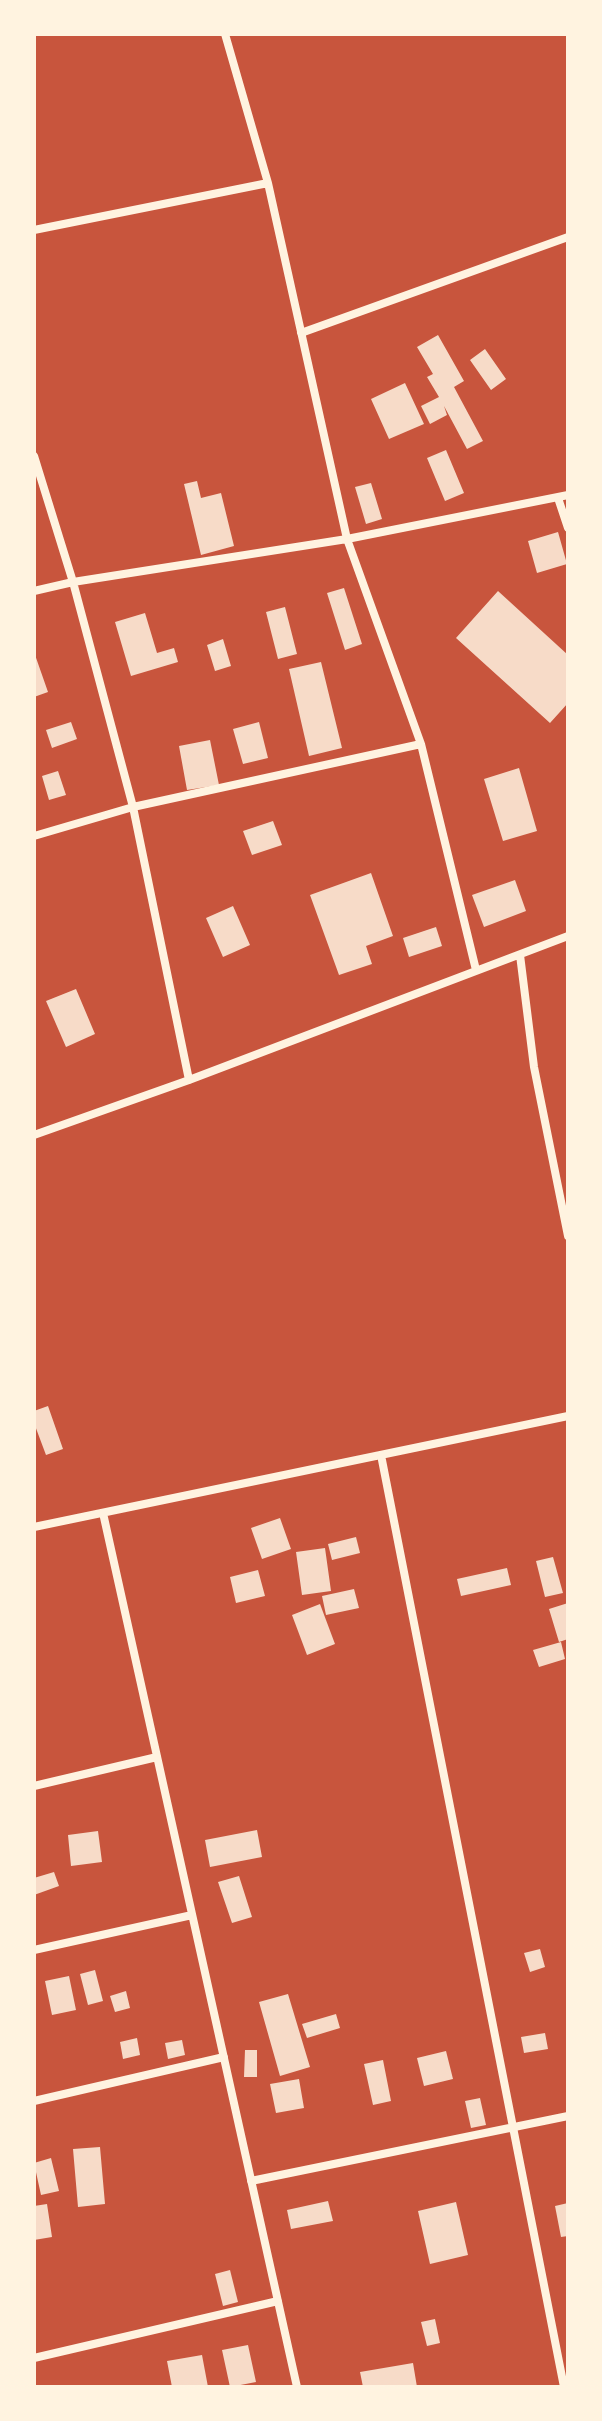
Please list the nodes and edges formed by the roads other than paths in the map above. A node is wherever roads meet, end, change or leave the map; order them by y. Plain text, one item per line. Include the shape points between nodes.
1 (225, 34) edge
2 (268, 183) junction
3 (34, 230) edge
4 (568, 237) edge
5 (301, 333) junction
6 (34, 456) edge
7 (568, 495) edge
8 (558, 498) junction
9 (568, 528) edge
10 (347, 539) junction
11 (73, 582) junction
12 (34, 591) edge
13 (421, 744) junction
14 (133, 807) junction
15 (34, 836) edge
16 (568, 936) edge
17 (520, 955) junction
18 (476, 970) junction
19 (189, 1080) junction
20 (34, 1135) edge
21 (568, 1236) edge
22 (568, 1416) edge
23 (381, 1455) junction
24 (103, 1513) junction
25 (34, 1527) edge
26 (157, 1757) junction
27 (34, 1786) edge
28 (192, 1915) junction
29 (34, 1950) edge
30 (224, 2057) junction
31 (34, 2101) edge
32 (568, 2116) edge
33 (513, 2127) junction
34 (251, 2181) junction
35 (278, 2301) junction
36 (34, 2358) edge
37 (297, 2387) edge
38 (564, 2387) edge

1 - 2 street
2 - 3 street
2 - 5 street
4 - 5 street
5 - 10 street
6 - 11 street
7 - 8 street
8 - 9 street
8 - 10 street
10 - 11 street
10 - 13 street
11 - 12 street
11 - 14 street
13 - 14 street
13 - 18 street
14 - 15 street
14 - 19 street
16 - 17 street
17 - 18 street
17 - 21 street via 534,1067
18 - 19 street
19 - 20 street
22 - 23 street
23 - 24 street
23 - 33 street
24 - 25 street
24 - 26 street
26 - 27 street
26 - 28 street
28 - 29 street
28 - 30 street
30 - 31 street
30 - 34 street
32 - 33 street
33 - 34 street
33 - 38 street
34 - 35 street
35 - 36 street
35 - 37 street

